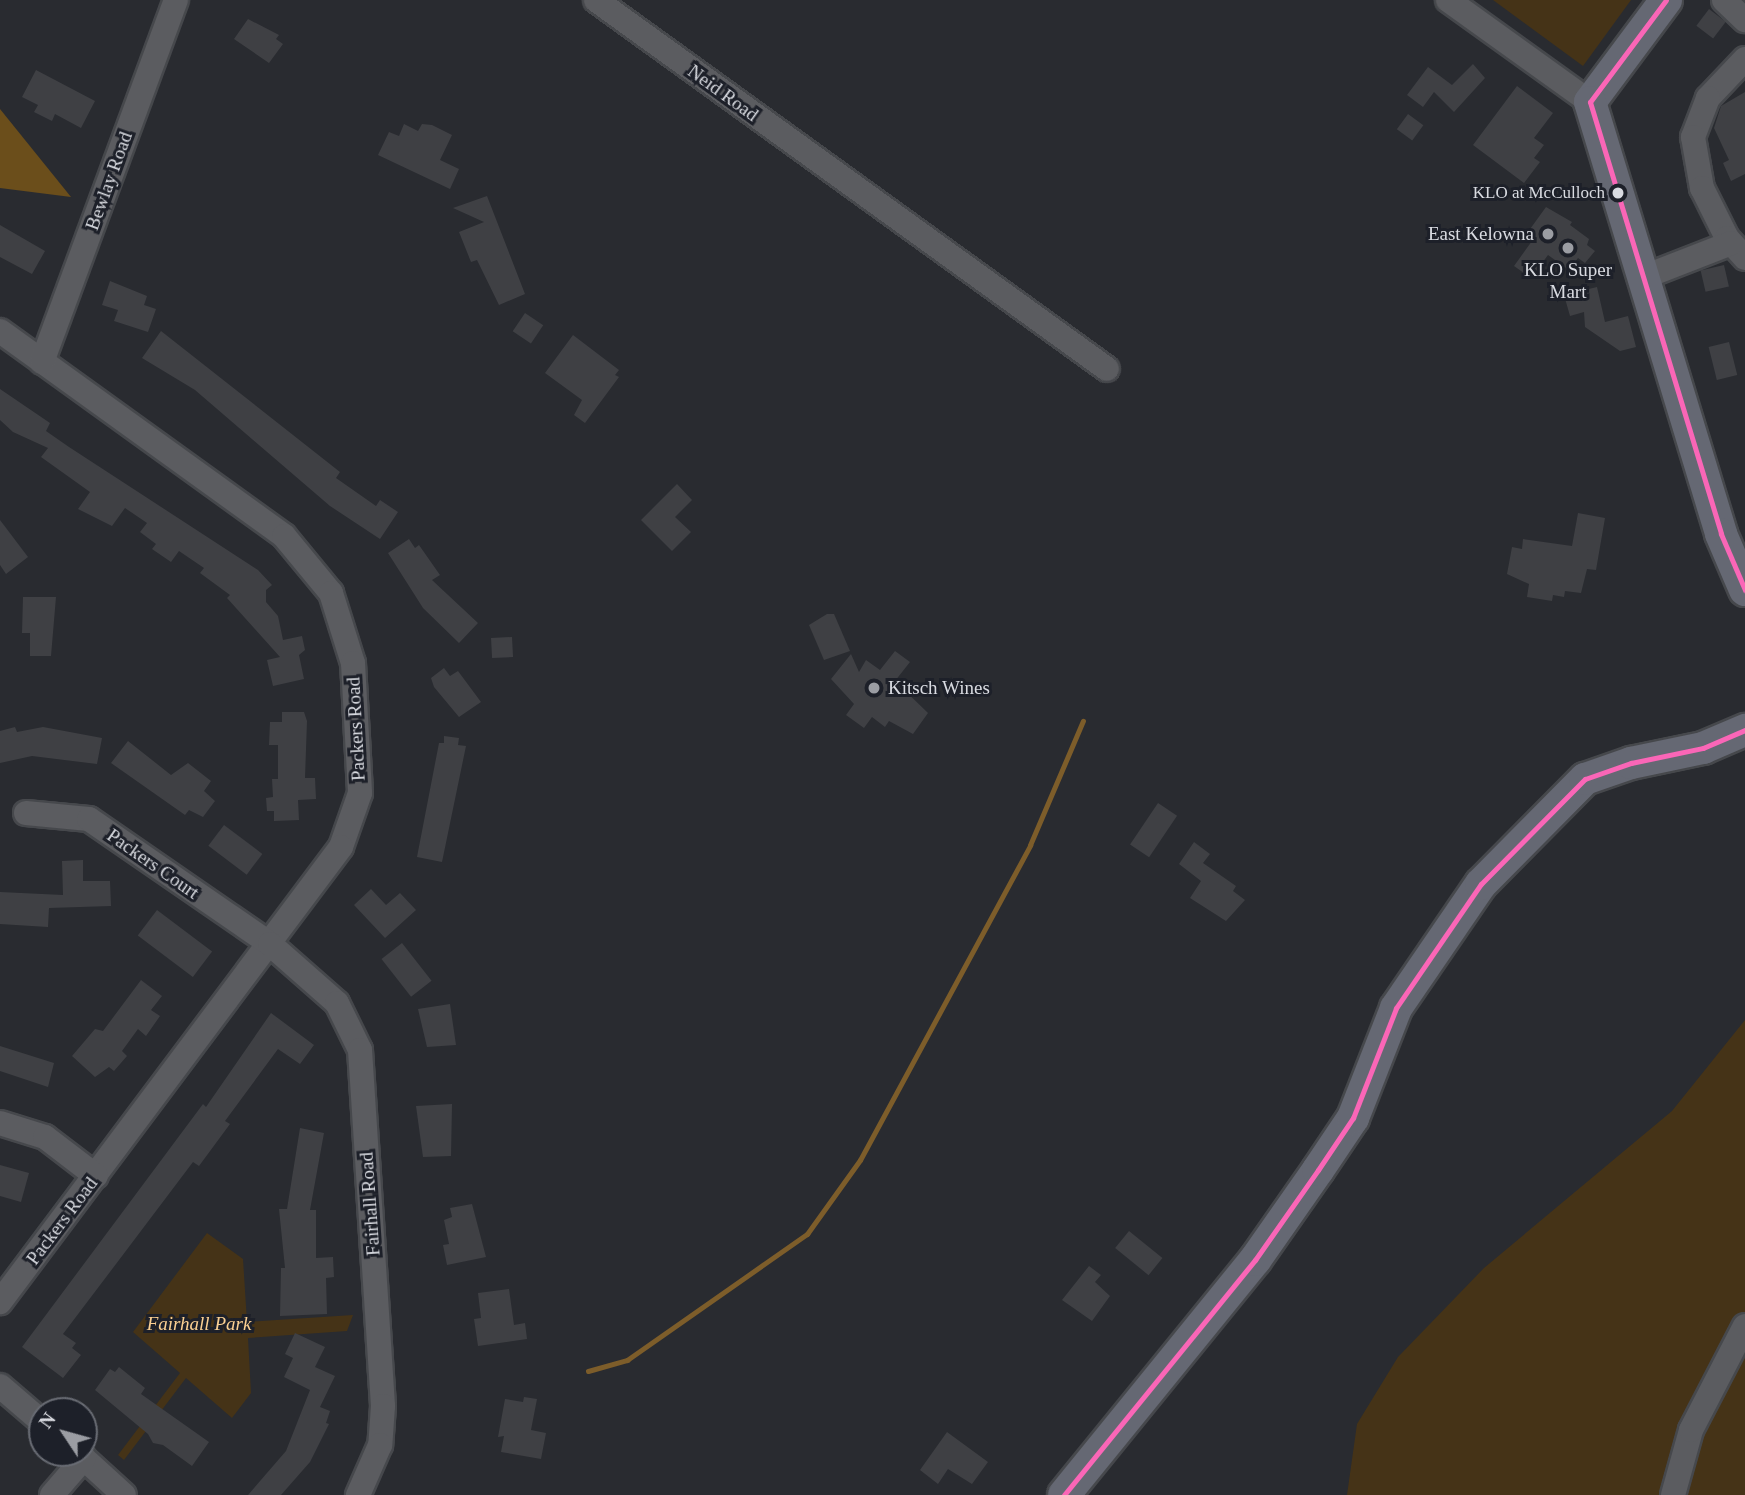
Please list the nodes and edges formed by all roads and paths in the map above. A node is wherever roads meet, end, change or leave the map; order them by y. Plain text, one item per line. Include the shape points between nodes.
1 (176, 0) edge
2 (596, 0) edge
3 (1448, 0) edge
4 (1666, 0) edge
5 (1724, 0) edge
6 (1745, 20) edge
7 (1745, 58) edge
8 (1590, 102) junction
9 (1738, 250) edge
10 (1644, 277) junction
11 (0, 331) edge
12 (42, 362) junction
13 (1107, 369) dead end
14 (1745, 590) edge
15 (1745, 730) edge
16 (26, 813) dead end
17 (270, 944) junction
18 (0, 1123) edge
19 (96, 1177) junction
20 (0, 1302) edge
21 (1745, 1326) edge
22 (0, 1386) edge
23 (28, 1410) edge
24 (72, 1467) edge
25 (94, 1467) edge
26 (52, 1495) edge
27 (124, 1495) edge
28 (358, 1495) edge
29 (1064, 1495) edge
30 (1673, 1495) edge

1 - 12 street, Bewlay Road
2 - 13 street, Neid Road
3 - 8 street
4 - 8 main road
5 - 6 street
7 - 9 street via 1708,97 1693,137 1702,188
8 - 10 main road
9 - 10 street
10 - 14 main road via 1721,534
11 - 12 street, Packers Road
12 - 17 street, Packers Road via 284,536 331,593 353,663 360,793 341,847
15 - 29 main road via 1703,748 1631,763 1585,779 1481,884 1396,1008 1353,1118 1318,1170 1255,1260
16 - 17 street, Packers Court via 89,819
17 - 19 street, Packers Road
17 - 28 street, Fairhall Road via 337,1003 360,1050 383,1406 380,1445
18 - 19 street via 45,1137
19 - 20 street, Packers Road
21 - 30 street via 1691,1430
22 - 23 street
24 - 26 street
25 - 27 street

